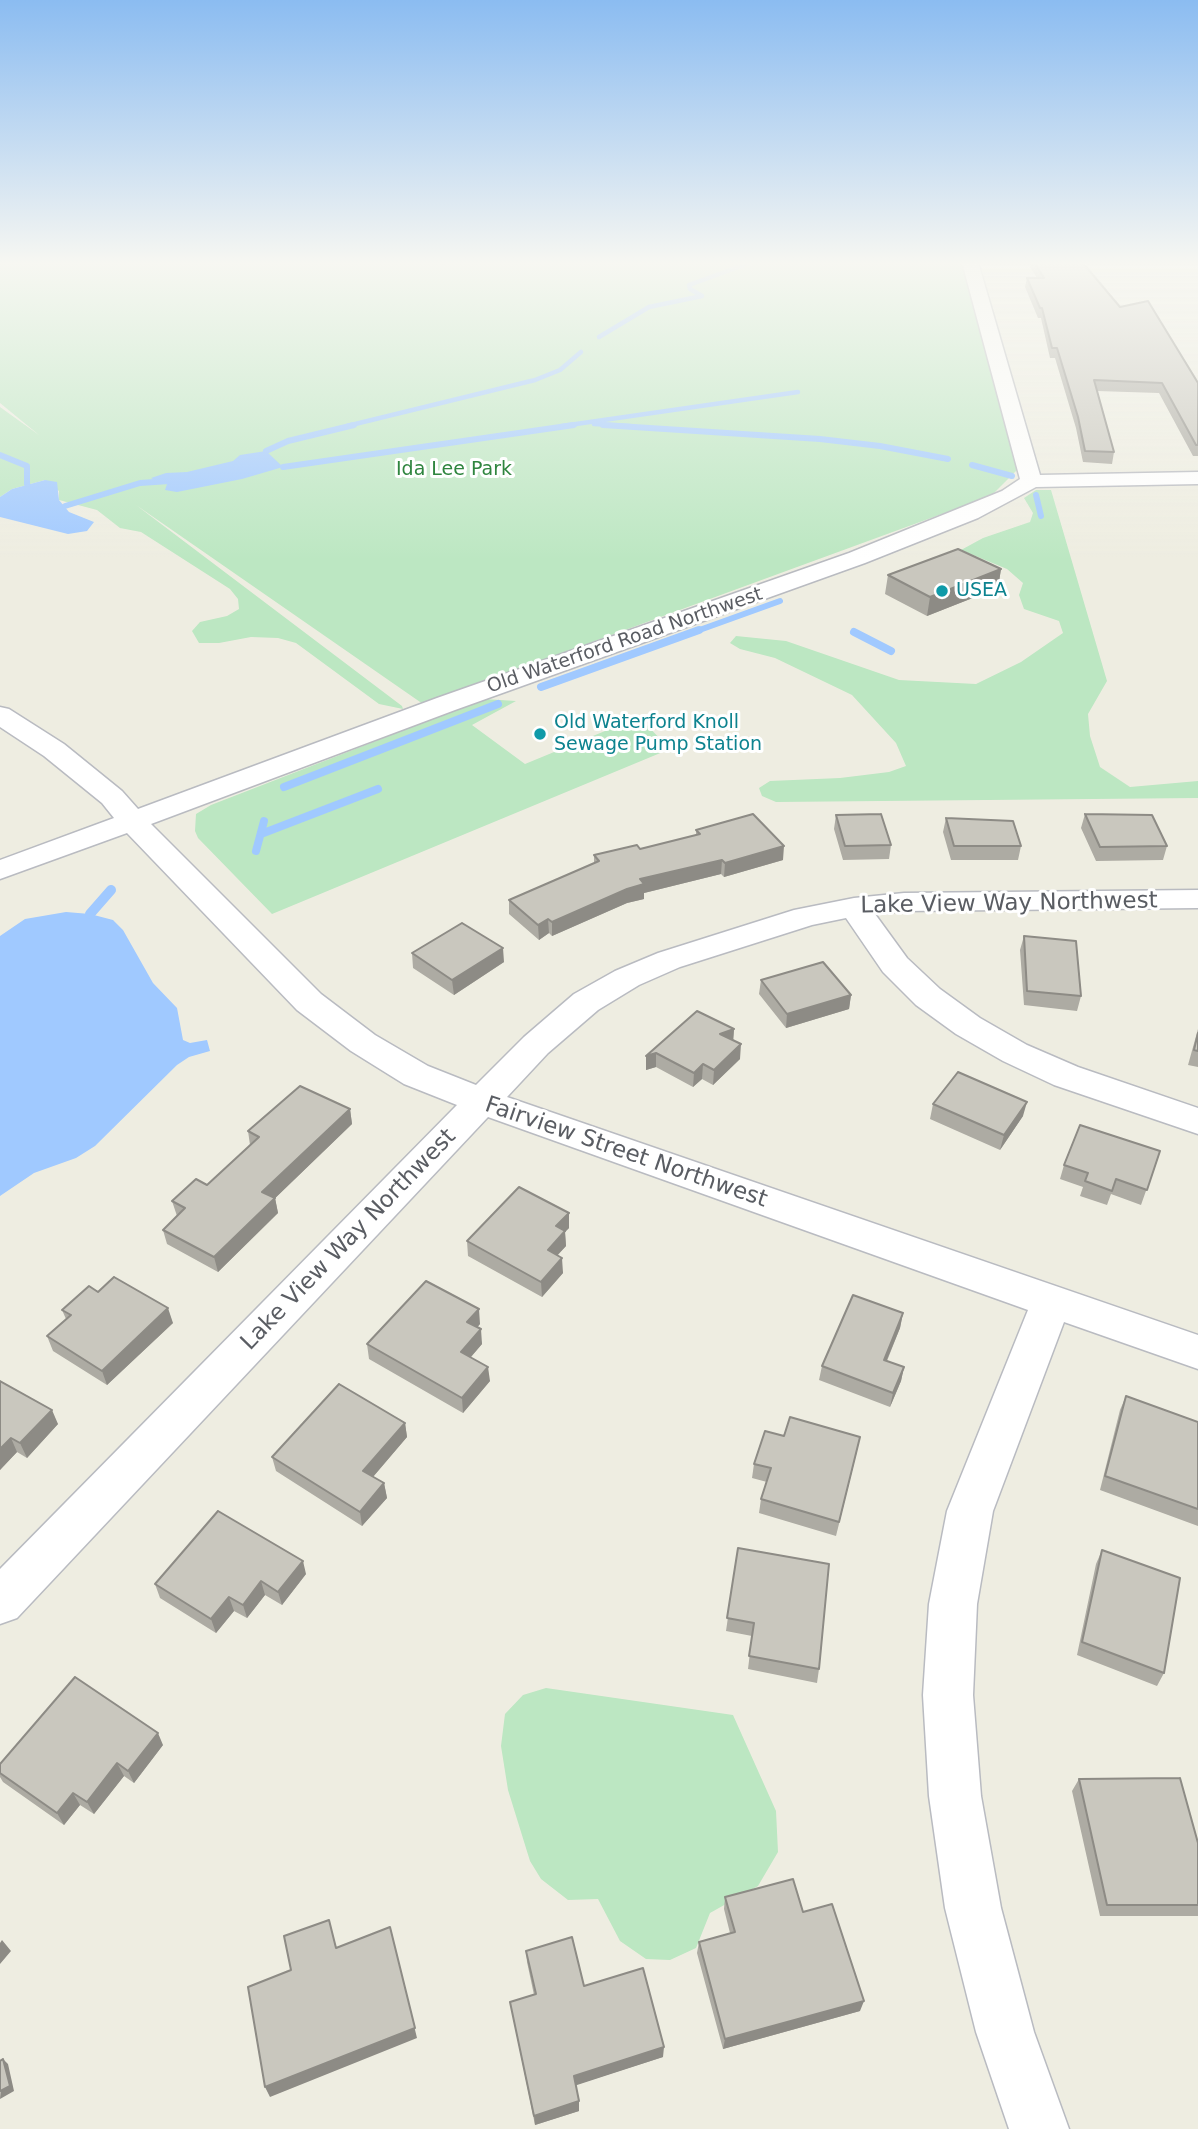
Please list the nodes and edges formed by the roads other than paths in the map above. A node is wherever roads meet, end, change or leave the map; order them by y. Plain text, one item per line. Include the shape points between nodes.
1 (998, 361) edge
2 (1198, 478) edge
3 (1031, 481) junction
4 (0, 715) edge
5 (133, 821) junction
6 (0, 870) edge
7 (1198, 899) edge
8 (854, 907) junction
9 (481, 1103) junction
10 (1198, 1121) edge
11 (1052, 1301) junction
12 (1198, 1352) edge
13 (0, 1602) edge
14 (1039, 2129) edge

1 - 3 street
2 - 3 street
3 - 5 street, Old Waterford Road Northwest via 970,513 857,558
4 - 5 street, Fairview Street Northwest via 54,750 112,797
5 - 6 street, Old Waterford Road Northwest
5 - 9 street, Fairview Street Northwest via 309,1002 416,1075
7 - 8 street, Lake View Way Northwest via 904,902
8 - 9 street, Lake View Way Northwest via 806,917 627,978 555,1027
8 - 10 street via 895,965 968,1026 1066,1076
9 - 11 street, Fairview Street Northwest
9 - 13 street, Lake View Way Northwest
11 - 12 street, Fairview Street Northwest
11 - 14 street via 970,1511 953,1604 948,1695 955,1796 973,1908 1005,2032

